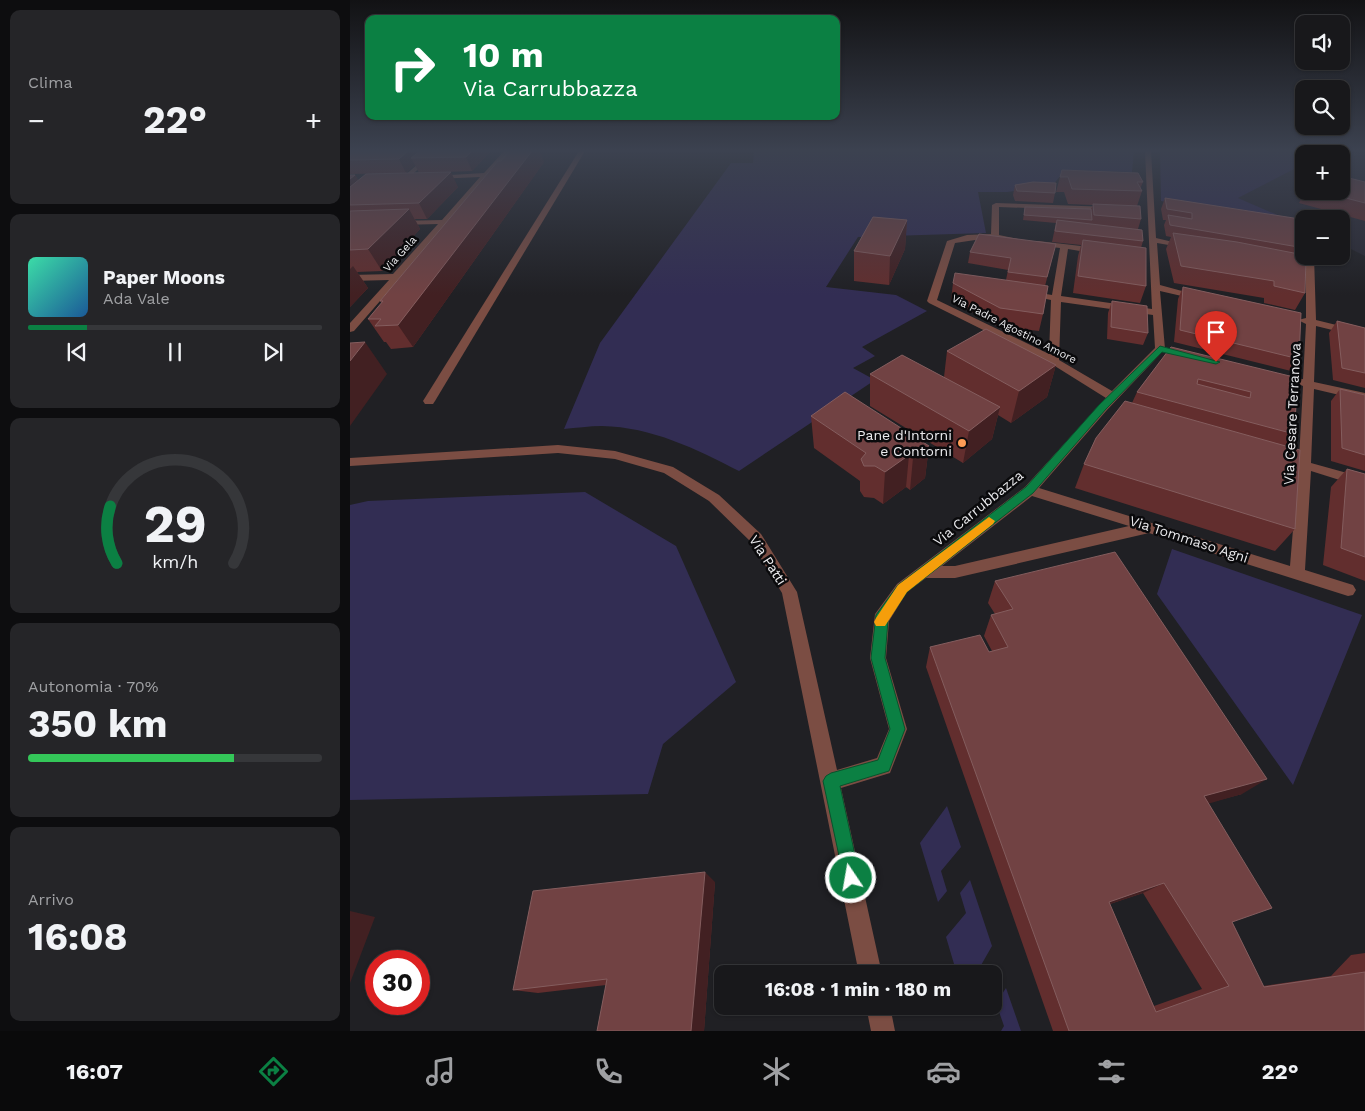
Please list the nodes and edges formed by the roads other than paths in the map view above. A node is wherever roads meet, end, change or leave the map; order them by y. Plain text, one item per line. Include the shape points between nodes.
1 (463, 199) edge
2 (552, 199) edge
3 (1148, 199) edge
4 (1121, 209) edge
5 (444, 222) junction
6 (1271, 223) edge
7 (388, 224) edge
8 (1295, 229) edge
9 (995, 236) junction
10 (1153, 240) junction
11 (1064, 247) junction
12 (1199, 248) edge
13 (1109, 253) edge
14 (1307, 265) edge
15 (394, 277) junction
16 (350, 278) edge
17 (1156, 287) junction
18 (1016, 292) edge
19 (1056, 298) junction
20 (1214, 300) edge
21 (1158, 313) junction
22 (1292, 317) edge
23 (1311, 322) junction
24 (350, 329) edge
25 (1365, 335) edge
26 (1054, 361) junction
27 (1289, 379) edge
28 (1308, 384) junction
29 (1113, 397) junction
30 (1365, 397) edge
31 (430, 401) dead end
32 (1103, 407) junction
33 (1121, 412) edge
34 (1287, 460) edge
35 (350, 462) edge
36 (1305, 465) junction
37 (1365, 483) edge
38 (1030, 490) junction
39 (1151, 527) junction
40 (924, 572) junction
41 (1297, 573) junction
42 (1348, 590) dead end
43 (831, 781) junction
44 (869, 965) edge
45 (880, 1015) edge
46 (883, 1031) edge

1 - 5 street, Via Gela
2 - 31 street
3 - 10 street, Via Carrubbazza
4 - 9 street via 996,204
5 - 7 street
5 - 15 street, Via Gela
6 - 8 street
9 - 11 street
9 - 26 street, Via Padre Agostino Amore via 951,241 942,281 932,301
10 - 12 street
10 - 17 street, Via Carrubbazza via 1149,258
11 - 13 street
11 - 19 street
14 - 23 street, Via Cesare Terranova
15 - 16 street
15 - 24 street, Via Gela
17 - 20 street
17 - 21 street, Via Carrubbazza
18 - 19 street
19 - 21 street
19 - 26 street
21 - 29 street, Via Carrubbazza via 1165,350
22 - 23 street
23 - 25 street
23 - 28 street, Via Cesare Terranova
26 - 29 street, Via Padre Agostino Amore
27 - 28 street
28 - 30 street
28 - 36 street, Via Cesare Terranova
29 - 32 street, Via Carrubbazza
32 - 33 street
32 - 38 street, Via Carrubbazza
34 - 36 street
35 - 43 street, Via Patti via 568,450 615,455 668,470 714,498 756,538 789,592
36 - 37 street
36 - 41 street, Via Cesare Terranova
38 - 39 street, Via Tommaso Agni
38 - 40 street, Via Carrubbazza
39 - 40 street via 955,572
39 - 41 street, Via Tommaso Agni
40 - 43 street, Via Carrubbazza via 902,588 881,619 878,658 898,729 883,766
41 - 42 street, Via Tommaso Agni
43 - 44 street, Via Patti
45 - 46 street

